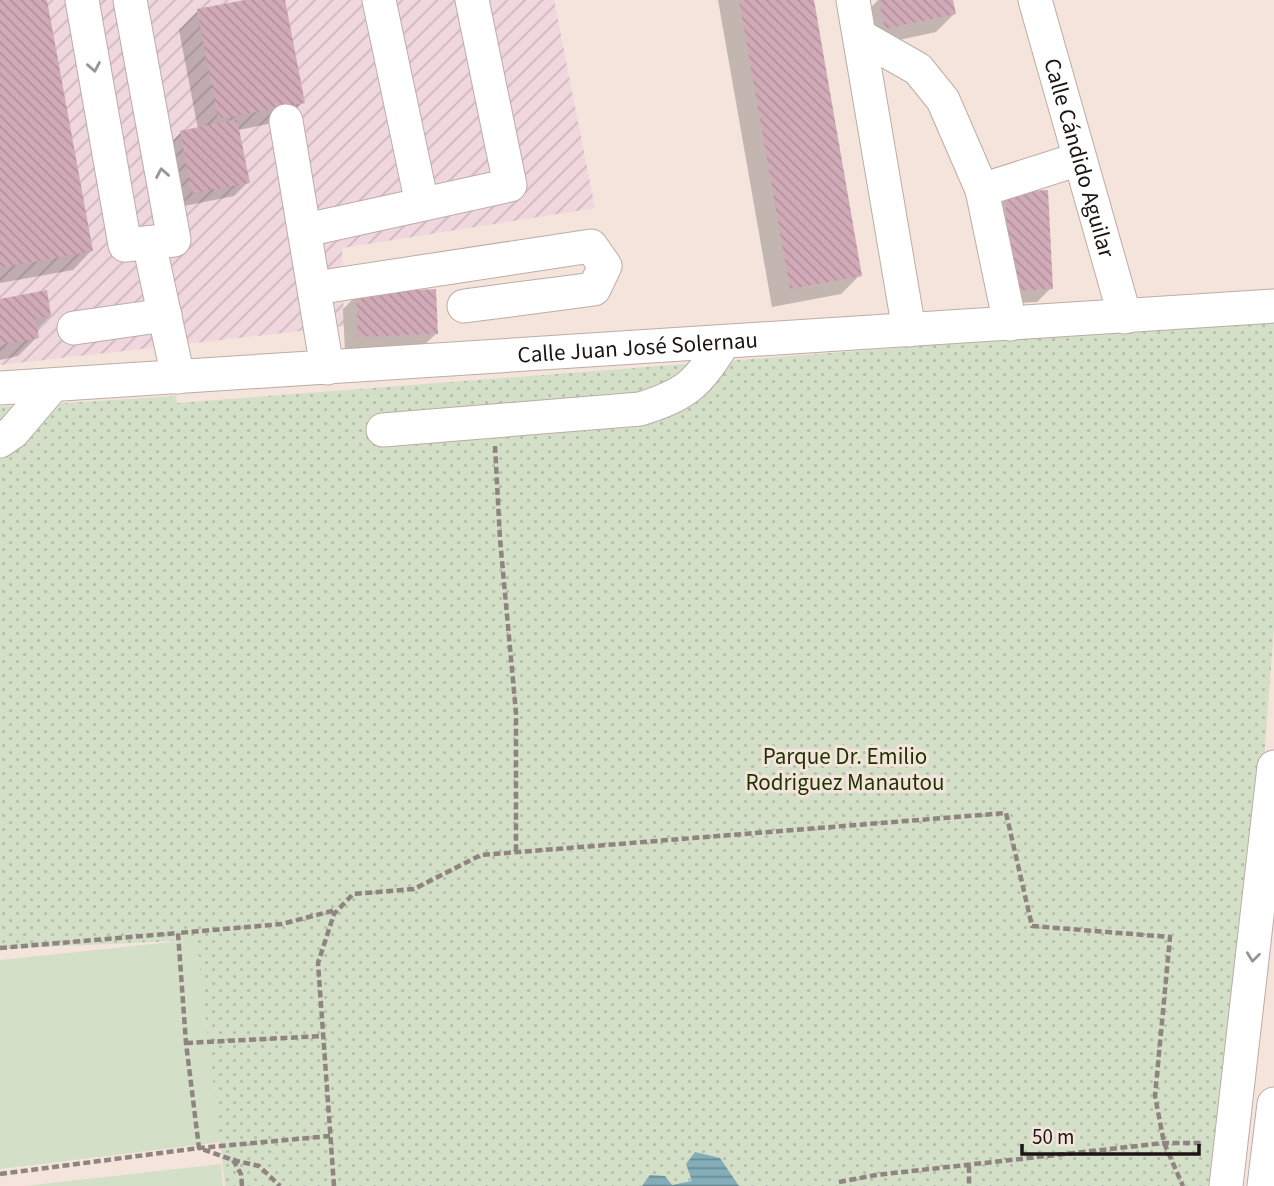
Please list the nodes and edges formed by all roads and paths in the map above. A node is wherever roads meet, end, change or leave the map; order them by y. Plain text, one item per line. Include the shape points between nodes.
1 (82, 0) edge
2 (130, 0) edge
3 (379, 0) edge
4 (472, 0) edge
5 (853, 0) edge
6 (1035, 0) edge
7 (860, 36) junction
8 (286, 121) dead end
9 (1079, 159) junction
10 (982, 190) junction
11 (422, 204) junction
12 (306, 230) junction
13 (149, 243) junction
14 (315, 288) junction
15 (464, 306) dead end
16 (1274, 306) edge
17 (165, 315) junction
18 (1125, 317) junction
19 (1010, 324) junction
20 (74, 328) dead end
21 (908, 330) junction
22 (724, 342) junction
23 (327, 368) junction
24 (178, 377) junction
25 (52, 386) junction
26 (0, 388) edge
27 (494, 421) junction
28 (383, 430) dead end
29 (0, 441) edge
30 (1274, 767) edge
31 (516, 852) junction
32 (338, 909) junction
33 (1266, 916) edge
34 (178, 933) junction
35 (0, 948) edge
36 (323, 1036) junction
37 (186, 1043) junction
38 (1274, 1104) edge
39 (330, 1136) junction
40 (1164, 1143) junction
41 (1231, 1143) junction
42 (199, 1148) junction
43 (233, 1160) junction
44 (969, 1166) junction
45 (0, 1174) edge
46 (839, 1182) dead end
47 (242, 1186) edge
48 (280, 1186) edge
49 (334, 1186) edge
50 (969, 1186) edge
51 (1183, 1186) edge
52 (1226, 1186) edge
53 (1264, 1186) edge

1 -> 13 street via 125,245
13 -> 2 street via 174,240
3 - 11 street
4 - 11 street via 510,185
5 - 7 street
6 - 9 street, Calle Cándido Aguilar
7 - 10 street via 918,69 943,100
7 - 21 street
8 - 12 street
9 - 10 street
9 - 18 street, Calle Cándido Aguilar
10 - 19 street
11 - 12 street
12 - 14 street
13 - 17 street
14 - 15 street via 591,246 605,266 594,289
14 - 23 street
16 - 18 street, Calle Juan José Solernau
17 - 20 street
17 - 24 street
18 - 19 street, Calle Juan José Solernau
19 - 21 street, Calle Juan José Solernau
21 - 22 street, Calle Juan José Solernau
22 - 23 street, Calle Juan José Solernau
22 - 27 street via 701,378 675,398 640,409
23 - 24 street, Calle Juan José Solernau
24 - 25 street, Calle Juan José Solernau
25 - 26 street, Calle Juan José Solernau
25 - 29 street
27 - 28 street
27 - 31 path via 516,713
30 - 33 street
31 - 32 path via 481,855 414,889 353,894
31 - 40 path via 1006,813 1032,926 1170,937 1155,1096
32 - 34 path via 282,924
32 - 36 path via 318,962
33 -> 41 street
34 - 35 path
34 - 37 path
36 - 37 path
36 - 39 path
37 - 42 path
38 - 53 street
39 - 42 path
39 - 49 path
40 - 41 path
40 - 44 path
40 - 51 path
41 - 52 street
42 - 43 path
42 - 45 path
43 - 47 path
43 - 48 path via 260,1166
44 - 46 path
44 - 50 path

